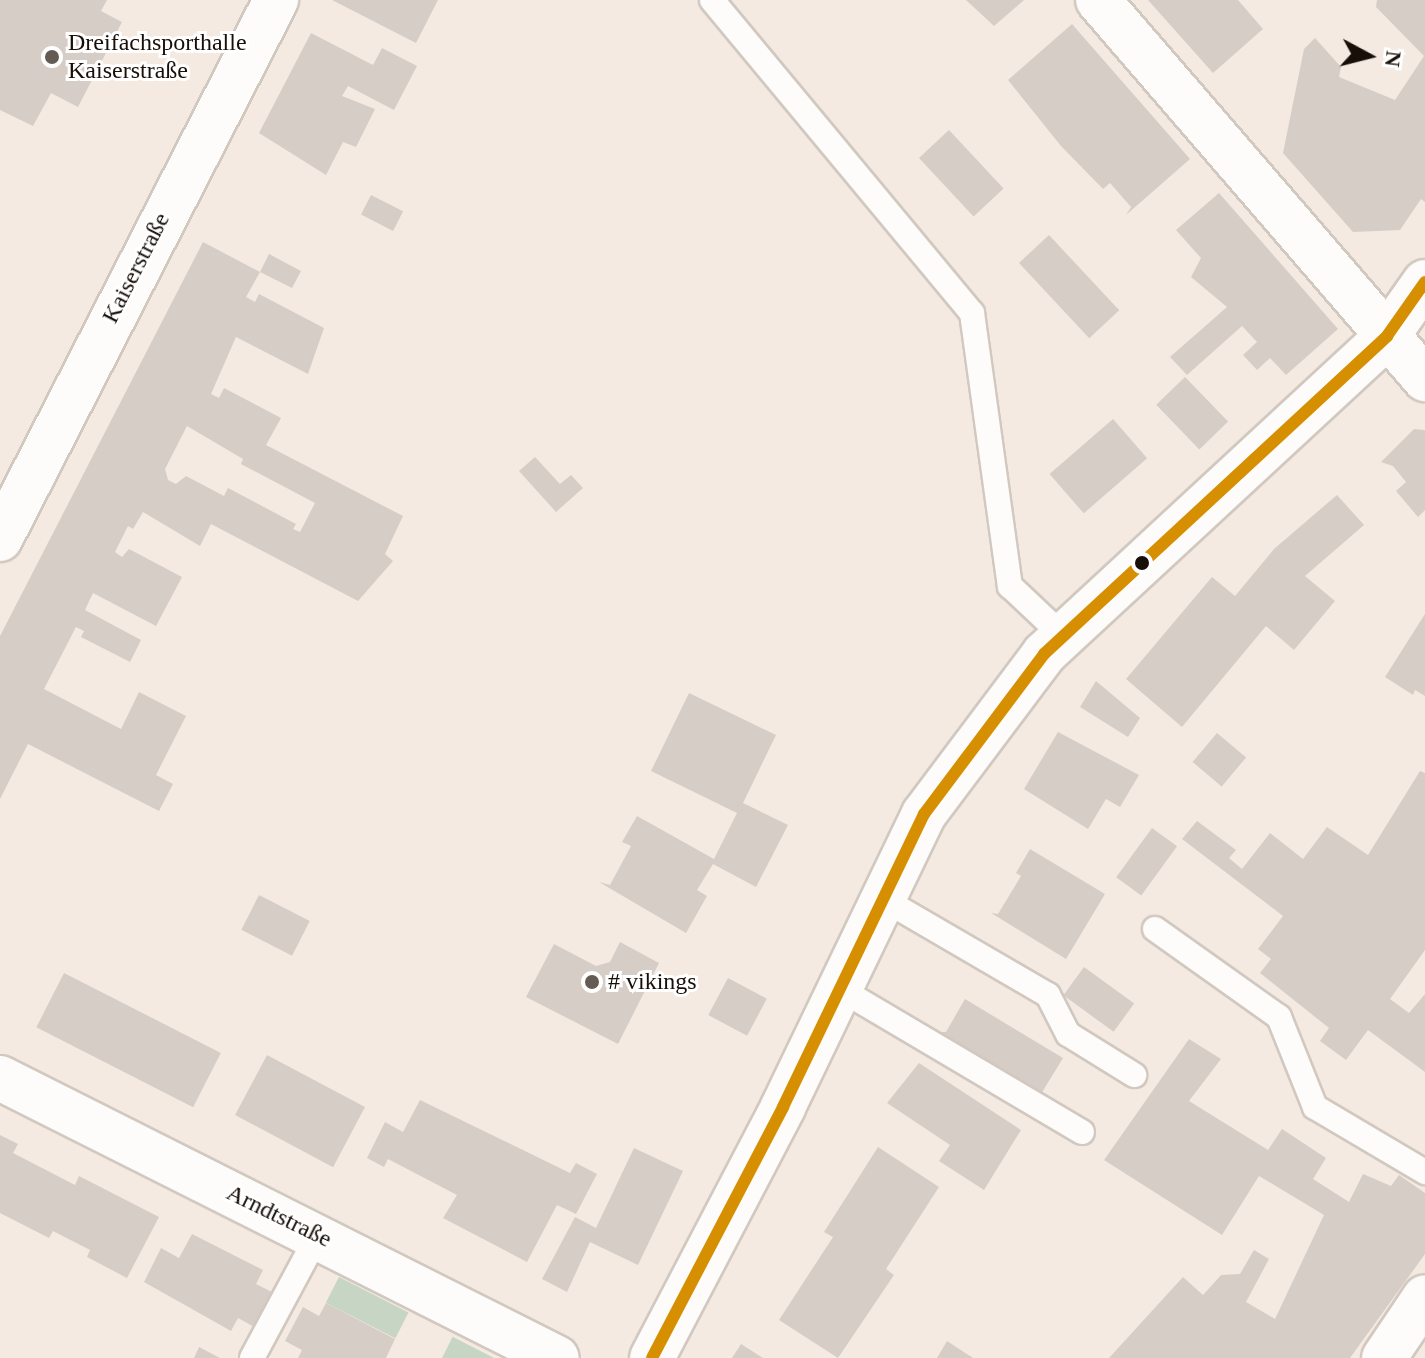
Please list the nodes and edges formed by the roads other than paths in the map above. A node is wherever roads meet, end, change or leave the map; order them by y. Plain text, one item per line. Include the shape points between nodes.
1 (276, 0) edge
2 (712, 0) edge
3 (1098, 0) edge
4 (1425, 282) edge
5 (1387, 336) junction
6 (1425, 379) edge
7 (0, 539) edge
8 (1063, 636) junction
9 (883, 899) junction
10 (1155, 929) dead end
11 (840, 989) junction
12 (1134, 1075) dead end
13 (0, 1078) edge
14 (1082, 1132) dead end
15 (1425, 1172) edge
16 (318, 1235) junction
17 (1425, 1297) edge
18 (252, 1358) edge
19 (557, 1358) edge
20 (652, 1358) edge
21 (1384, 1358) edge

1 - 7 street, Kaiserstraße
2 - 8 lane via 972,313 1010,586
3 - 5 street
4 - 5 street
5 - 6 street
5 - 8 street
8 - 9 street via 924,814
9 - 11 street
9 - 12 lane via 1048,995 1068,1034
10 - 15 lane via 1279,1017 1315,1107
11 - 14 lane
11 - 20 street
13 - 16 street, Arndtstraße
16 - 18 lane
16 - 19 street, Arndtstraße
17 - 21 street

